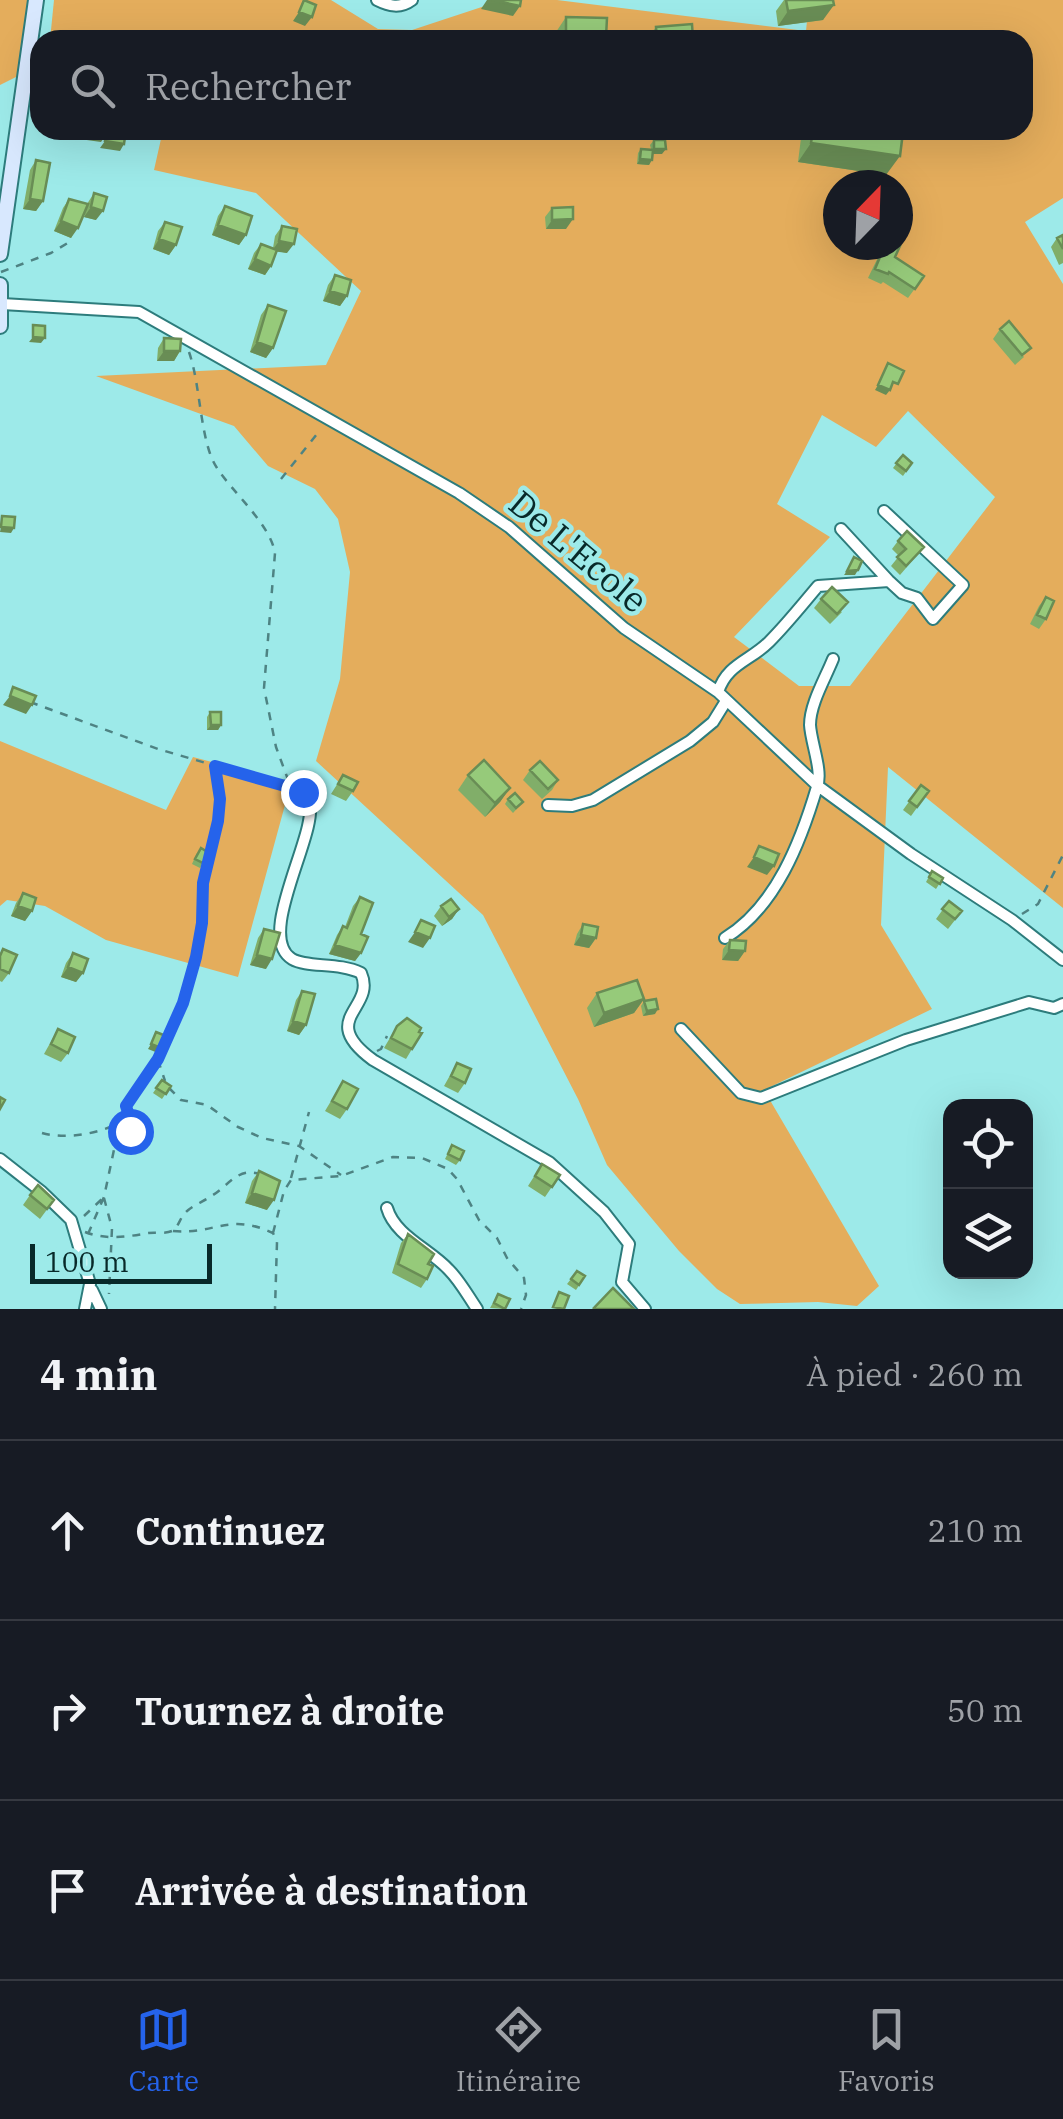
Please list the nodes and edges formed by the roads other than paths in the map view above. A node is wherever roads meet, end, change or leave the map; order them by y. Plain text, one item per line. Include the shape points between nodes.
1 (36, 0) edge
2 (377, 0) edge
3 (412, 0) edge
4 (32, 30) edge
5 (30, 42) edge
6 (0, 254) edge
7 (0, 285) edge
8 (2, 304) edge
9 (0, 326) edge
10 (884, 511) dead end
11 (841, 528) dead end
12 (889, 582) junction
13 (833, 659) dead end
14 (722, 696) junction
15 (818, 786) junction
16 (309, 801) road end
17 (548, 805) dead end
18 (725, 938) dead end
19 (1063, 960) edge
20 (1063, 1004) edge
21 (681, 1029) dead end
22 (0, 1159) edge
23 (387, 1208) dead end
24 (90, 1284) junction
25 (103, 1304) edge
26 (86, 1309) edge
27 (477, 1309) edge
28 (644, 1309) edge

1 - 4 street
2 - 3 street via 390,6
5 - 6 street
7 - 8 street
8 - 9 street
8 - 14 street, De L'Ecole via 126,308 158,320 459,493 509,527 624,628
10 - 12 street via 963,586 933,619 917,598
11 - 12 street
12 - 14 street via 818,586 765,646 728,672
13 - 15 street via 810,718
14 - 15 street, De L'Ecole
14 - 17 street via 712,722 690,742 592,800
15 - 18 street via 780,879
15 - 19 street, De L'Ecole
16 - 28 street via 280,944 292,960 361,973 365,982 348,1028 351,1042 366,1055 549,1162 604,1212 629,1244 622,1282
20 - 21 street via 1028,1002 906,1040 761,1098 741,1093
22 - 24 street via 73,1224
23 - 27 street via 406,1235 453,1274
24 - 25 street
24 - 26 street

